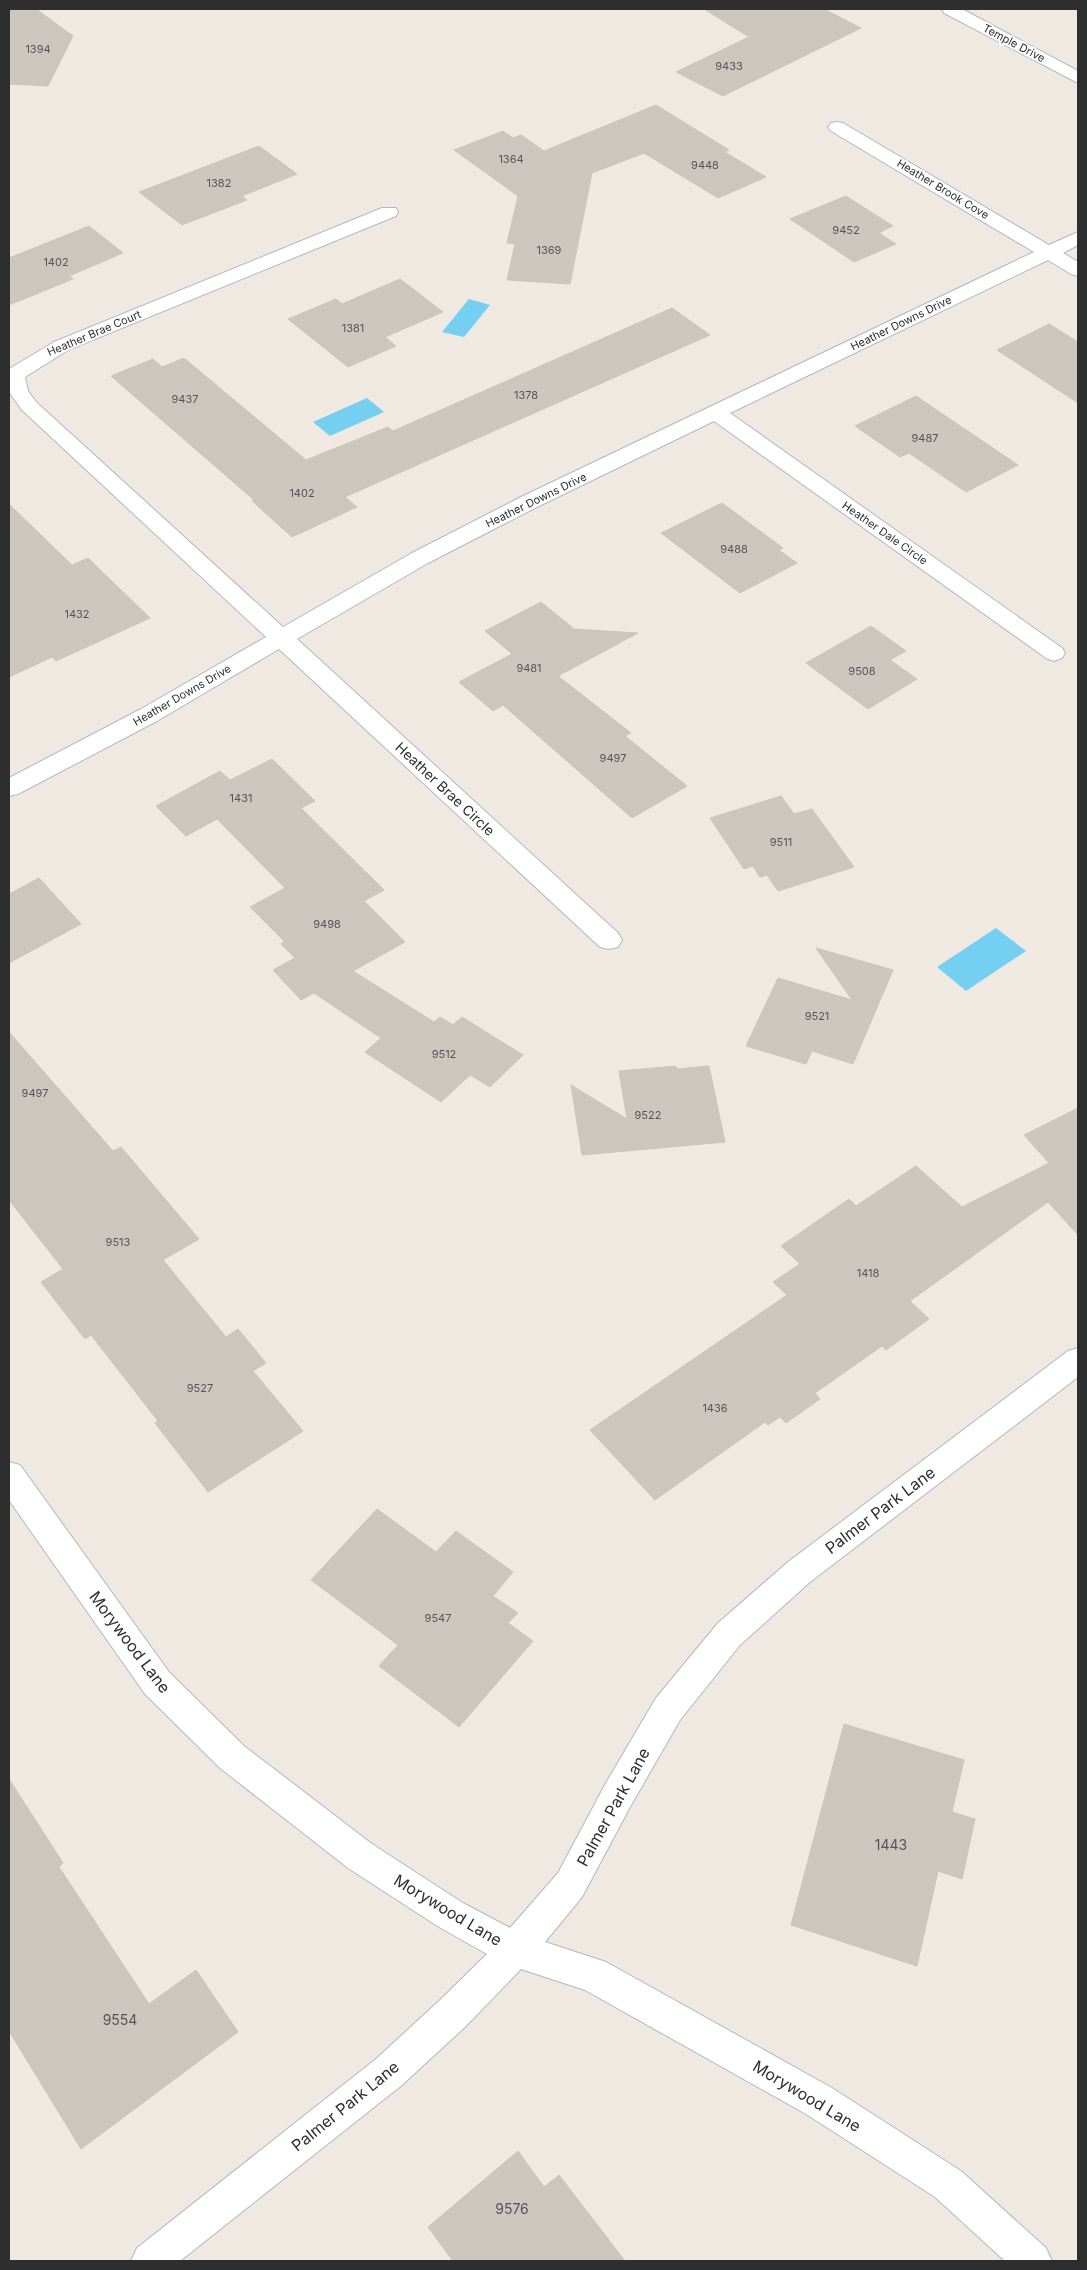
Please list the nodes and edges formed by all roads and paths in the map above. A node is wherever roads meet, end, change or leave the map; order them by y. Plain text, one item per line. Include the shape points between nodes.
1 (950, 9) edge
2 (1078, 78) edge
3 (836, 127) dead end
4 (390, 212) dead end
5 (1078, 238) edge
6 (1049, 252) junction
7 (1078, 270) edge
8 (716, 413) junction
9 (281, 638) junction
10 (1054, 653) dead end
11 (9, 788) edge
12 (609, 940) dead end
13 (1078, 1360) edge
14 (9, 1475) edge
15 (515, 1950) junction
16 (150, 2261) edge
17 (1032, 2261) edge

1 - 2 street, Temple Drive
3 - 6 street, Heather Brook Cove
4 - 9 street, Heather Brae Court via 61,346 14,375 18,391 29,406
5 - 6 street, Heather Downs Drive
6 - 7 street, Heather Brook Cove
6 - 8 street, Heather Downs Drive
8 - 9 street, Heather Downs Drive via 420,558
8 - 10 street, Heather Dale Circle
9 - 11 street, Heather Downs Drive via 149,715
9 - 12 street, Heather Brae Circle
13 - 15 street, Palmer Park Lane via 799,1572 729,1634 668,1709 570,1885
14 - 15 street, Morywood Lane via 157,1683 232,1757 360,1856 451,1915
15 - 16 street, Palmer Park Lane via 389,2072
15 - 17 street, Morywood Lane via 594,1975 819,2101 948,2184

